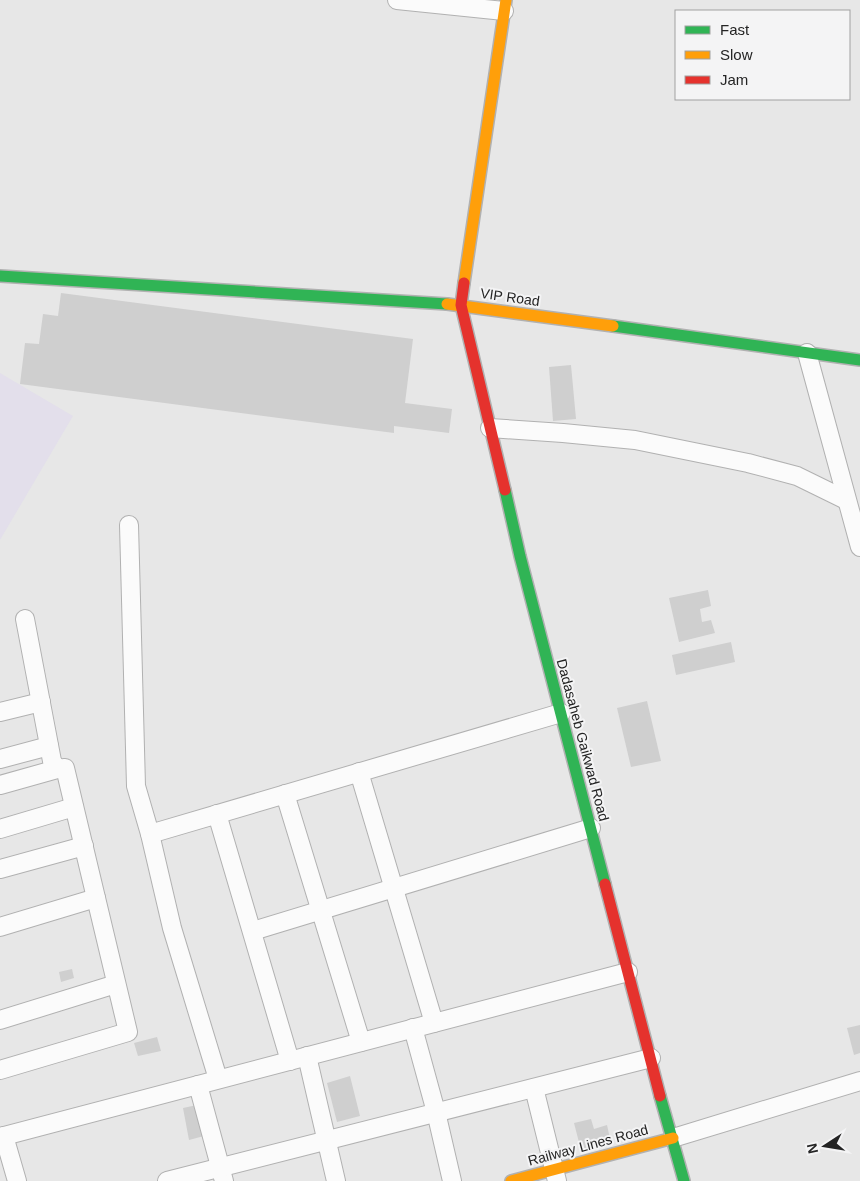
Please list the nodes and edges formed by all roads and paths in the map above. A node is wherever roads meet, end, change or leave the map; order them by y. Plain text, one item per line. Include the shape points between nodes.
1 (397, 0) edge
2 (505, 6) edge
3 (0, 276) edge
4 (461, 305) junction
5 (807, 353) junction
6 (860, 360) edge
7 (490, 428) junction
8 (846, 500) junction
9 (129, 525) dead end
10 (860, 547) edge
11 (25, 619) dead end
12 (40, 702) junction
13 (0, 712) edge
14 (561, 713) junction
15 (49, 746) junction
16 (0, 759) edge
17 (57, 769) junction
18 (359, 772) junction
19 (0, 785) edge
20 (286, 794) junction
21 (74, 807) junction
22 (217, 814) junction
23 (591, 828) junction
24 (0, 829) edge
25 (150, 834) junction
26 (84, 846) junction
27 (0, 869) edge
28 (394, 888) junction
29 (96, 898) junction
30 (320, 910) junction
31 (0, 927) edge
32 (252, 931) junction
33 (628, 972) junction
34 (116, 984) junction
35 (0, 1020) edge
36 (434, 1023) junction
37 (413, 1028) junction
38 (360, 1042) junction
39 (307, 1056) junction
40 (651, 1058) junction
41 (290, 1061) junction
42 (0, 1070) edge
43 (218, 1079) junction
44 (860, 1081) edge
45 (198, 1085) junction
46 (534, 1088) junction
47 (436, 1112) junction
48 (2, 1136) edge
49 (673, 1138) junction
50 (327, 1140) junction
51 (222, 1174) edge
52 (556, 1175) edge
53 (17, 1181) edge
54 (168, 1181) edge
55 (336, 1181) edge
56 (452, 1181) edge
57 (510, 1181) edge
58 (684, 1181) edge

1 - 2 street
2 - 4 street, VIP Road
3 - 4 street
4 - 5 street, VIP Road
4 - 7 street, Dadasaheb Gaikwad Road
5 - 6 street, VIP Road
5 - 8 street
7 - 8 street via 644,442 748,463 797,476
7 - 14 street, Dadasaheb Gaikwad Road
8 - 10 street
9 - 25 street via 136,786
11 - 12 street
12 - 13 street
12 - 15 street
14 - 18 street
14 - 23 street, Dadasaheb Gaikwad Road
15 - 16 street
15 - 17 street
17 - 19 street
17 - 21 street via 65,768
18 - 20 street
18 - 28 street
20 - 22 street
20 - 30 street
21 - 24 street
21 - 26 street
22 - 25 street
22 - 32 street
23 - 28 street
23 - 33 street, Dadasaheb Gaikwad Road
25 - 43 street via 172,928
26 - 27 street
26 - 29 street
28 - 30 street
28 - 36 street
29 - 31 street
29 - 34 street
30 - 32 street
30 - 38 street
32 - 41 street
33 - 36 street
33 - 40 street, Dadasaheb Gaikwad Road
34 - 35 street
34 - 42 street via 128,1032
36 - 37 street
37 - 38 street
37 - 47 street
38 - 39 street
39 - 41 street
39 - 50 street
40 - 46 street
40 - 49 street, Dadasaheb Gaikwad Road
41 - 43 street
43 - 45 street
44 - 49 street
45 - 48 street
45 - 51 street
46 - 47 street
46 - 52 street
47 - 50 street
47 - 56 street
48 - 53 street
49 - 52 street, Railway Lines Road
49 - 58 street, Dadasaheb Gaikwad Road
50 - 51 street
50 - 55 street
51 - 54 street
52 - 57 street, Railway Lines Road

